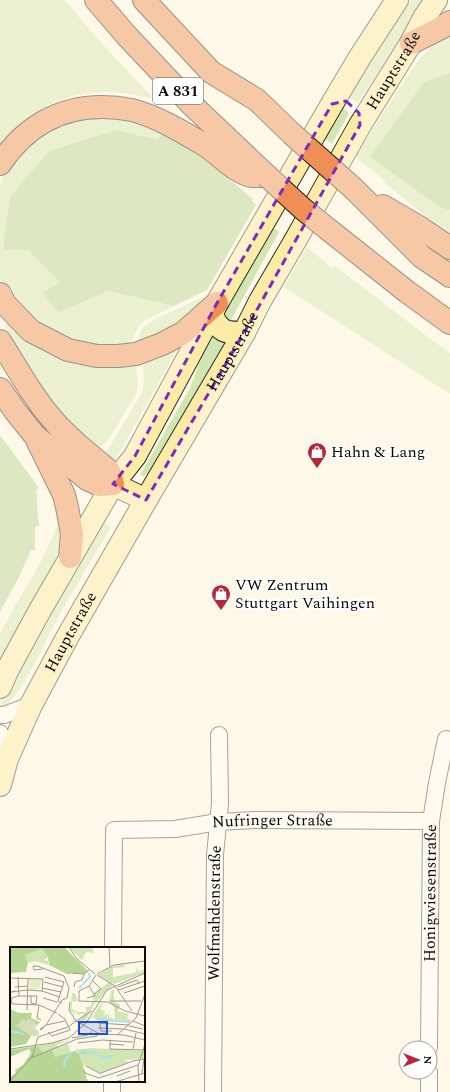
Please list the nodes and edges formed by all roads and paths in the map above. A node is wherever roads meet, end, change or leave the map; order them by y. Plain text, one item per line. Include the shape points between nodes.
1 (96, 0) edge
2 (144, 0) edge
3 (397, 0) edge
4 (436, 0) edge
5 (450, 22) edge
6 (411, 43) junction
7 (332, 104) junction
8 (360, 125) junction
9 (0, 164) edge
10 (267, 176) junction
11 (354, 188) junction
12 (450, 248) edge
13 (450, 276) edge
14 (0, 294) edge
15 (214, 308) junction
16 (450, 323) edge
17 (244, 333) junction
18 (0, 341) edge
19 (0, 389) edge
20 (35, 436) junction
21 (113, 484) junction
22 (146, 500) junction
23 (70, 557) junction
24 (0, 687) edge
25 (31, 705) junction
26 (0, 715) edge
27 (0, 733) edge
28 (219, 735) dead end
29 (446, 739) dead end
30 (7, 759) junction
31 (0, 785) edge
32 (431, 821) junction
33 (218, 822) junction
34 (113, 947) edge
35 (429, 1040) edge
36 (429, 1080) edge
37 (213, 1092) edge
38 (429, 1092) edge

1 - 10 highway, A 831 via 126,36 191,104
2 - 11 highway, A 831, bridge via 211,72 257,100
3 - 7 main road, Hauptstraße
4 - 6 main road, Hauptstraße
5 - 6 highway
6 - 8 main road, Hauptstraße
7 - 8 main road via 339,100 354,106 359,113
7 - 15 main road, Hauptstraße
8 - 17 main road, Hauptstraße
9 - 10 highway via 15,144 47,120 69,111 93,107 132,110 168,124 207,146 250,176
10 - 16 highway, A 831, bridge via 329,230
11 - 12 highway
11 - 13 highway, A 831 via 422,256
14 - 15 highway via 5,304 31,331 68,350 97,356 136,354 162,344 183,333
15 - 17 main road via 215,322 219,327 224,331
15 - 21 main road, Hauptstraße via 135,456
17 - 22 main road, Hauptstraße
18 - 21 highway via 43,408 59,427 109,471
19 - 20 highway
20 - 21 highway via 87,478 100,485
20 - 23 highway via 64,495 72,534
21 - 22 main road
21 - 23 main road, Hauptstraße
22 - 25 main road, Hauptstraße
23 - 24 main road, Hauptstraße via 14,656
25 - 26 street
25 - 30 main road, Hauptstraße
27 - 30 street, Hauptstraße
28 - 33 street, Wolfmahdenstraße
29 - 32 street, Honigwiesenstraße
30 - 31 main road, Hauptstraße
32 - 33 street, Nufringer Straße
32 - 35 street, Honigwiesenstraße
33 - 34 street, Nufringer Straße via 175,829 114,830
33 - 37 street, Wolfmahdenstraße via 215,855
36 - 38 street

